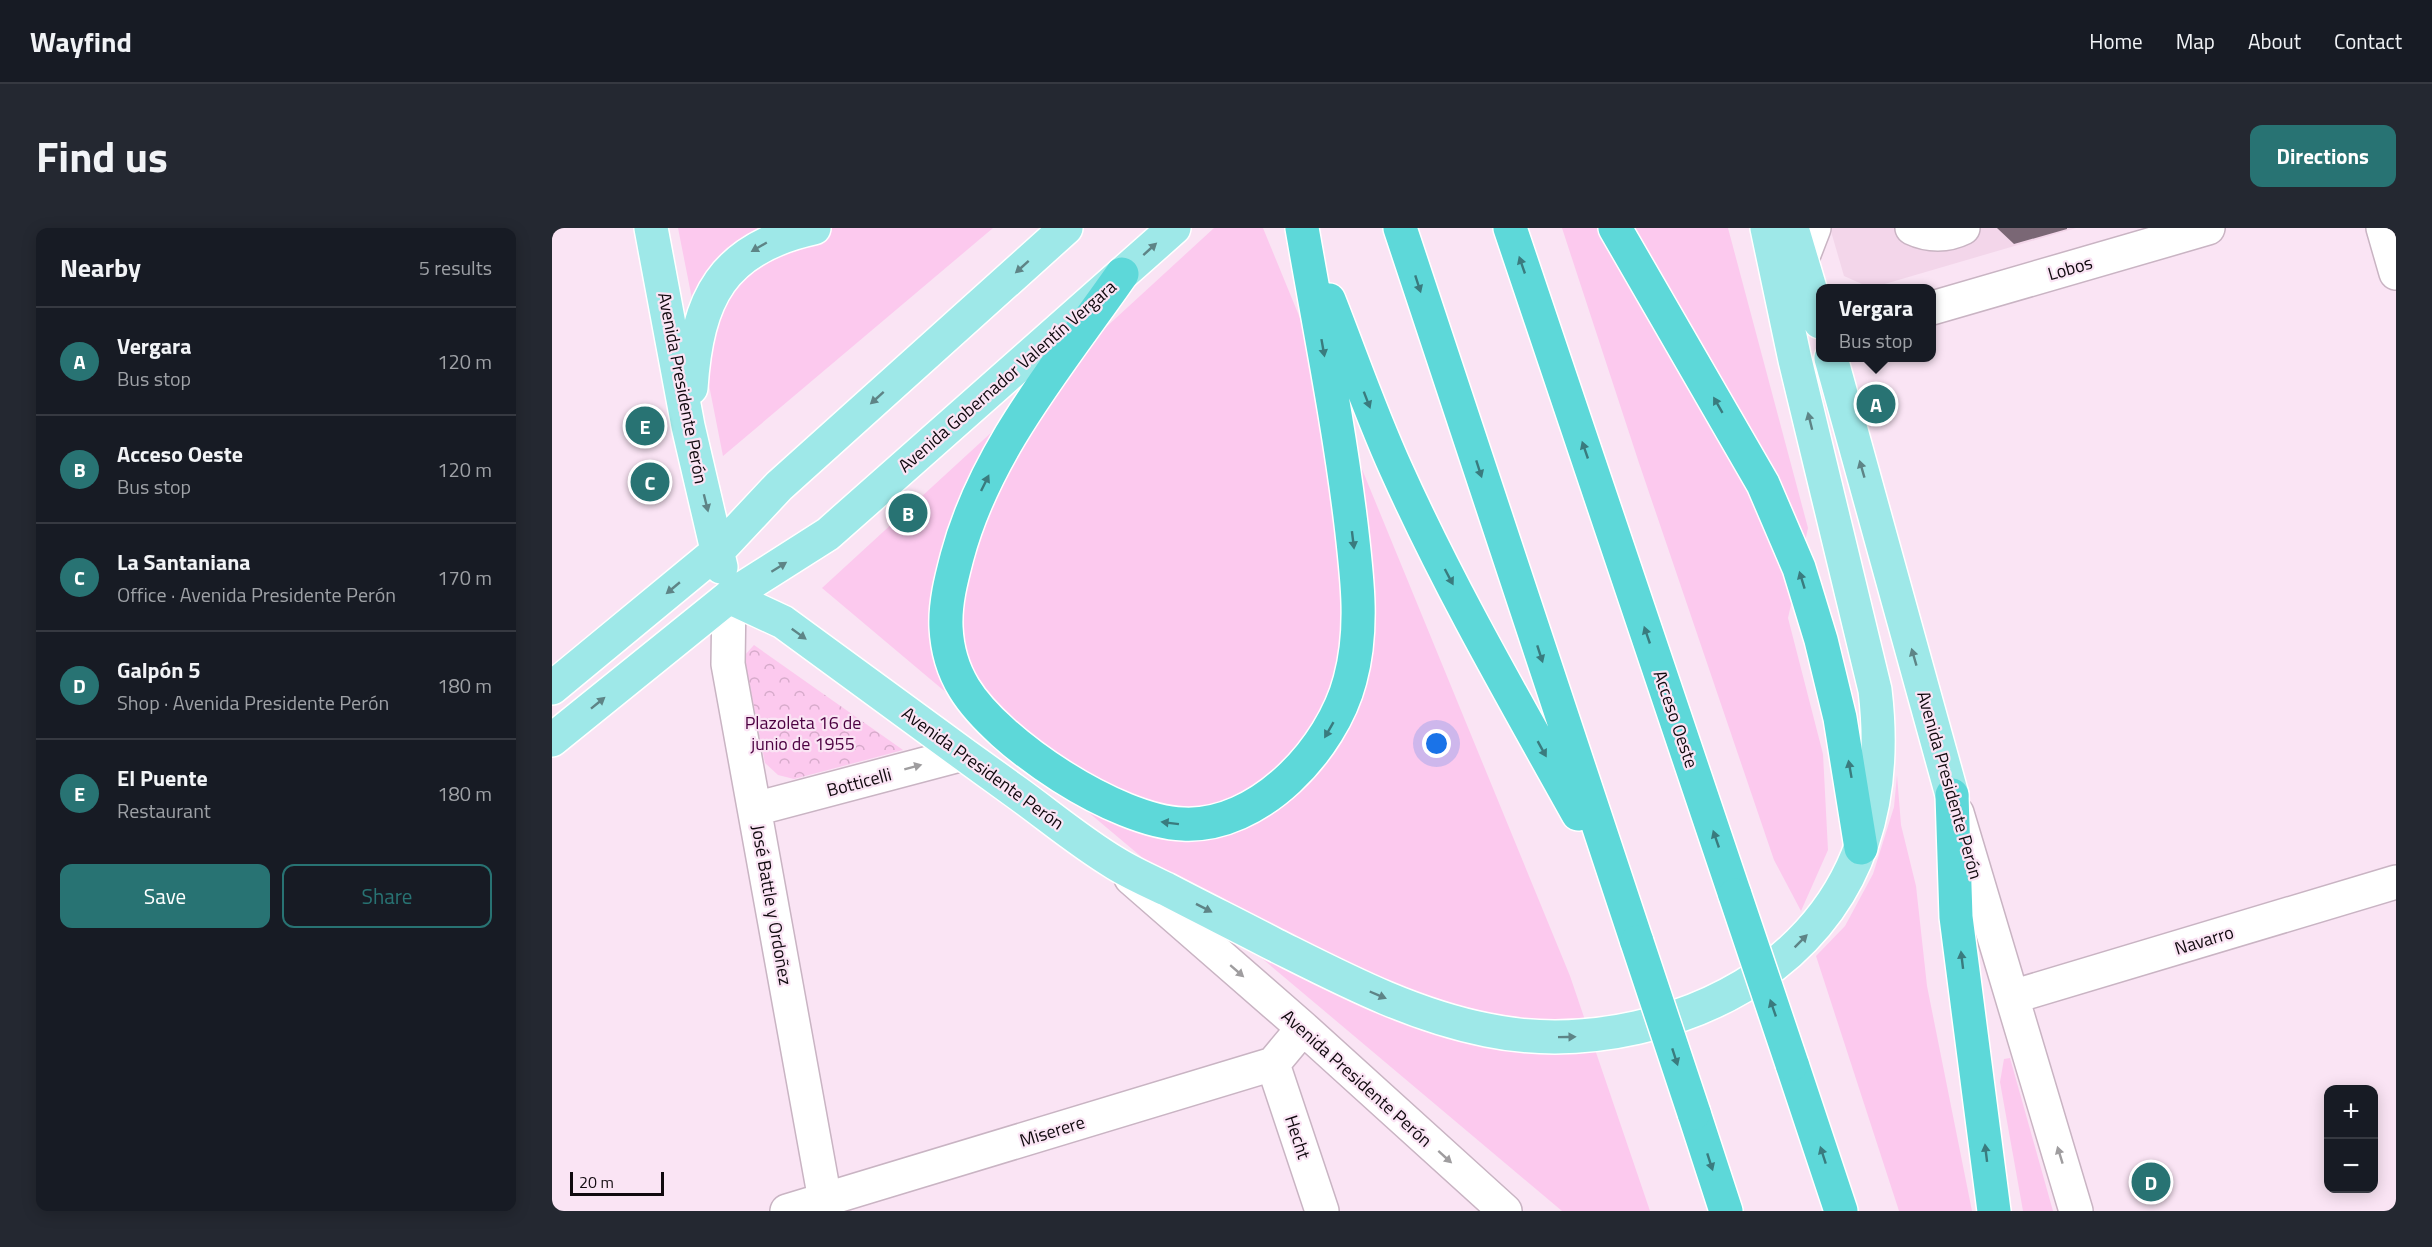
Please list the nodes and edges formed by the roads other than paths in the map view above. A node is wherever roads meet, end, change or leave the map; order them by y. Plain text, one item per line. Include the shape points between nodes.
1 (651, 228) edge
2 (814, 228) edge
3 (1066, 228) edge
4 (1173, 228) edge
5 (1302, 228) edge
6 (1400, 228) edge
7 (1510, 228) edge
8 (1615, 228) edge
9 (1767, 228) edge
10 (1792, 228) edge
11 (1814, 228) edge
12 (1912, 228) edge
13 (1964, 228) edge
14 (2208, 228) edge
15 (2383, 228) edge
16 (1802, 259) junction
17 (2396, 273) edge
18 (1122, 274) junction
19 (1816, 305) edge
20 (1936, 307) edge
21 (1832, 362) edge
22 (688, 426) junction
23 (718, 551) junction
24 (729, 597) junction
25 (552, 688) edge
26 (552, 740) edge
27 (963, 754) junction
28 (1952, 795) junction
29 (755, 809) junction
30 (1861, 848) junction
31 (1114, 863) junction
32 (2396, 882) edge
33 (1616, 883) junction
34 (2012, 997) junction
35 (1303, 1028) junction
36 (1273, 1064) junction
37 (826, 1205) edge
38 (787, 1211) edge
39 (1322, 1211) edge
40 (1505, 1211) edge
41 (1726, 1211) edge
42 (1841, 1211) edge
43 (1994, 1211) edge
44 (2076, 1211) edge

1 - 22 main road, Avenida Presidente Perón
2 -> 22 main road via 780,237 753,250 714,291 700,327
3 -> 23 main road via 779,486
18 -> 4 main road, Avenida Gobernador Valentín Vergara
5 -> 18 highway via 1344,471 1359,609 1355,657 1342,703 1305,763 1274,792 1254,804 1201,824 1166,823 1124,811 1023,749 976,705 956,673 948,645 946,617 951,581 981,491 1023,416
5 -> 33 highway via 1372,412 1419,519
6 -> 33 highway
42 -> 7 highway, Acceso Oeste, bridge
30 -> 8 highway via 1840,718 1799,568 1763,484
30 -> 9 main road via 1878,779 1875,690
10 - 16 main road
11 - 16 street
12 - 13 street via 1949,235
14 - 20 street, Lobos
15 - 17 street
16 - 19 main road
24 -> 18 main road, Avenida Gobernador Valentín Vergara via 828,534
28 -> 21 main road, Avenida Presidente Perón
22 -> 23 main road, Avenida Presidente Perón
23 - 24 main road, Avenida Presidente Perón
23 -> 25 main road
26 -> 24 main road, Avenida Gobernador Valentín Vergara
24 -> 27 main road, Avenida Presidente Perón via 783,622
24 - 29 street, José Battle y Ordoñez via 728,664
29 -> 27 street, Botticelli
27 - 31 main road, Avenida Presidente Perón
28 - 34 street, Avenida Presidente Perón
43 -> 28 highway via 1956,917
29 - 37 street, José Battle y Ordoñez
31 -> 30 main road via 1396,1003 1488,1031 1577,1037 1663,1020 1751,981 1786,956 1819,923 1839,894
31 -> 35 street, Avenida Presidente Perón
32 - 34 street, Navarro
33 -> 41 highway, bridge
44 -> 34 street, Avenida Presidente Perón
35 - 36 street
35 -> 40 street, Avenida Presidente Perón
36 - 37 street, Miserere
36 - 39 street, Hecht
37 - 38 street, Miserere

